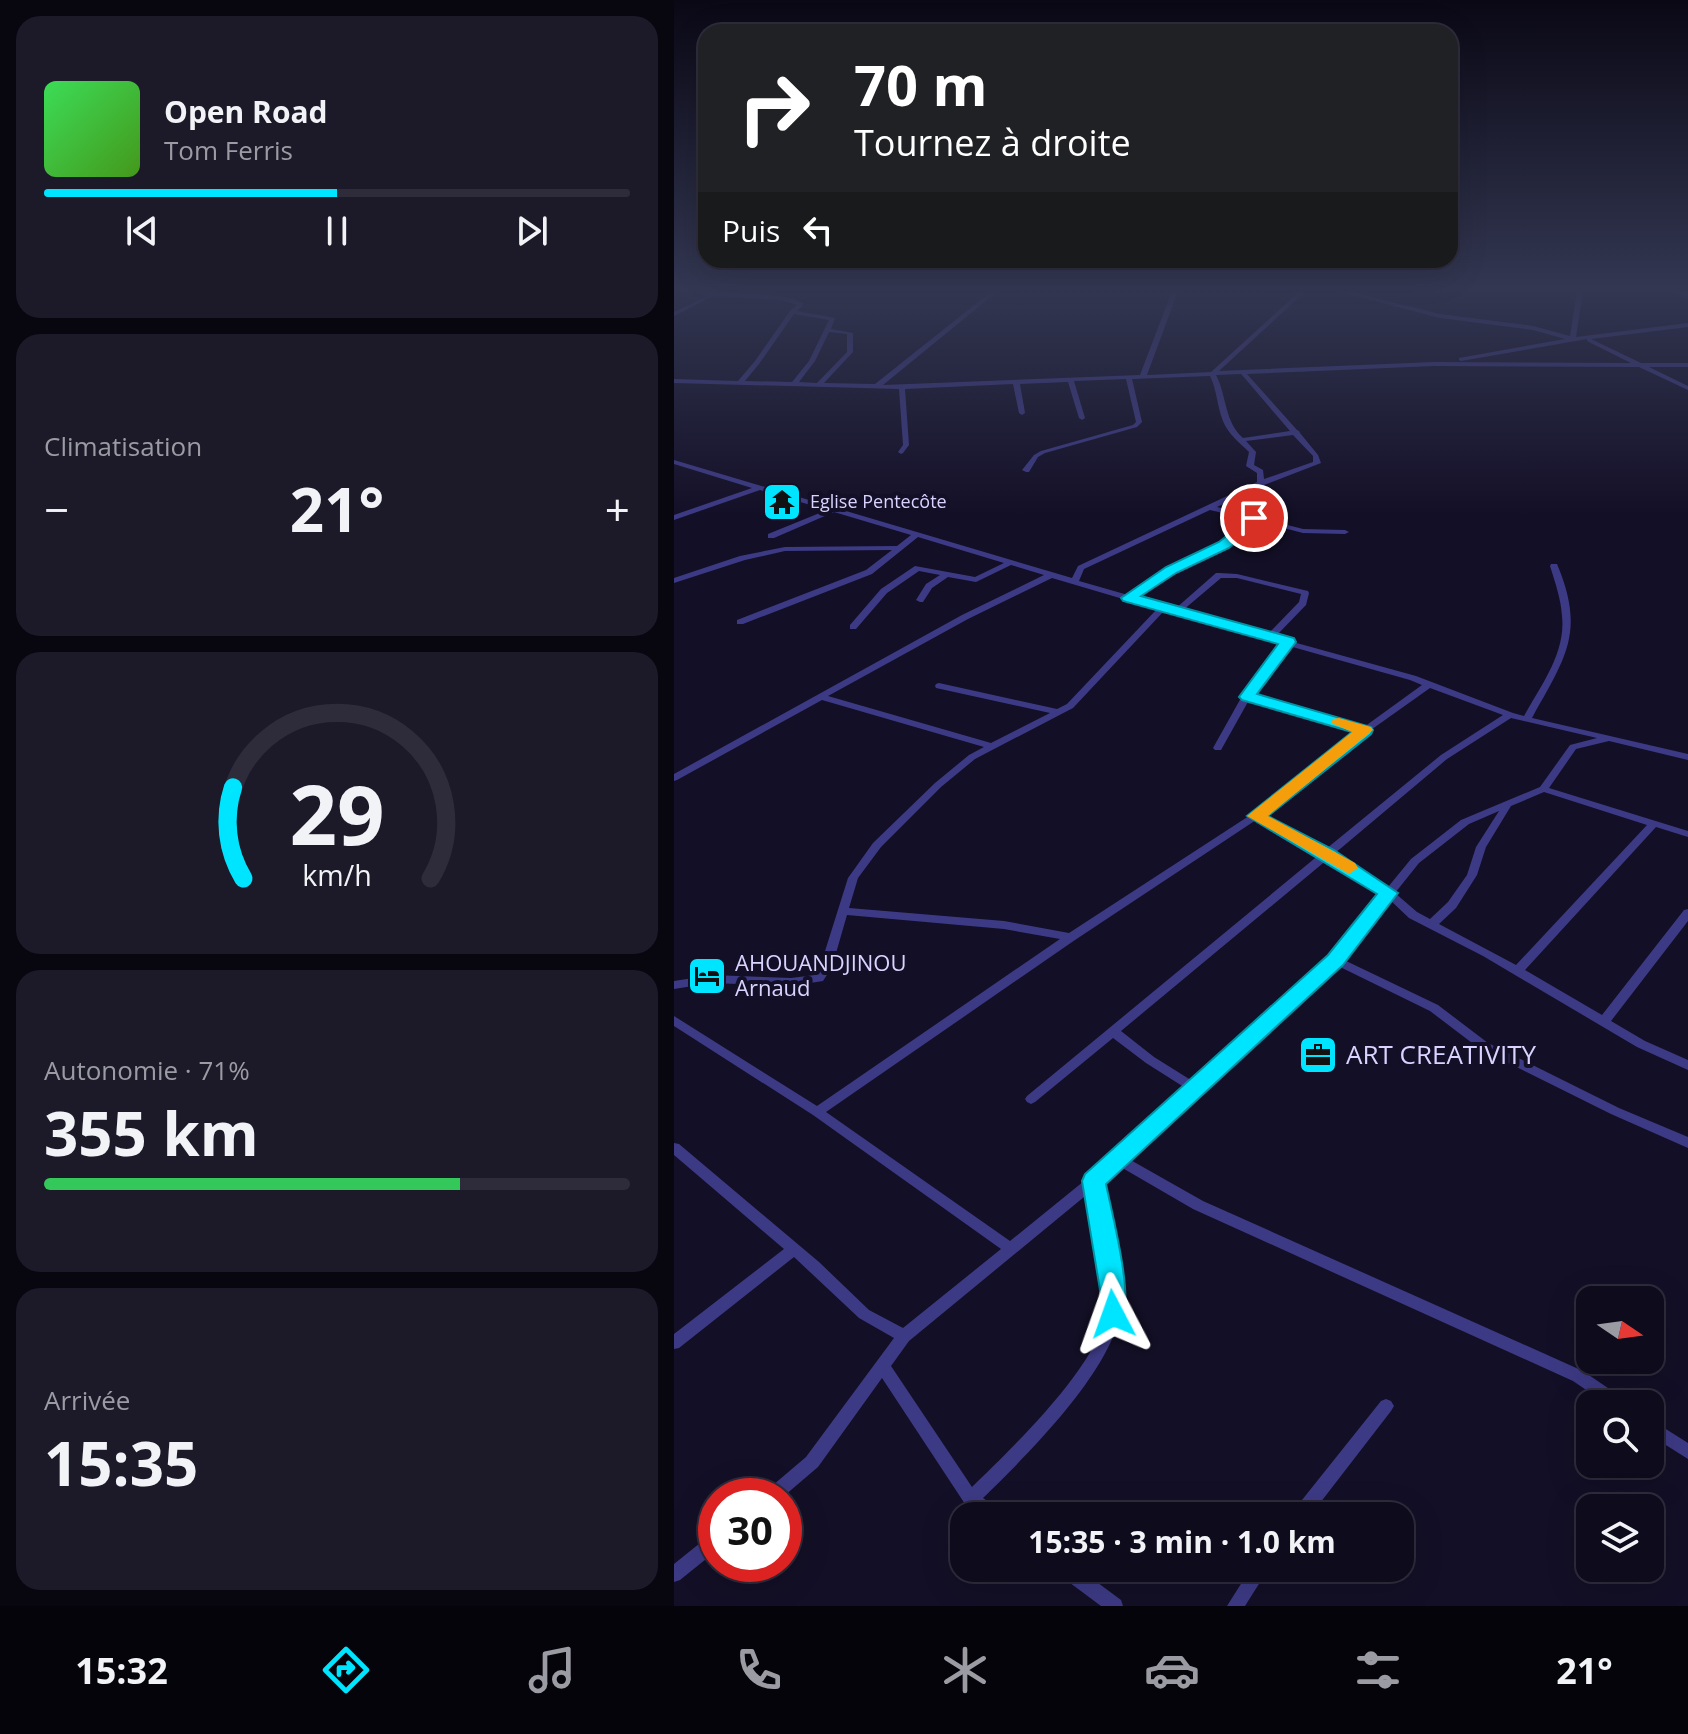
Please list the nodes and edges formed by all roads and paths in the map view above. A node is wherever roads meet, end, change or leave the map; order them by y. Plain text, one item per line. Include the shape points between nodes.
1 (752, 366) edge
2 (808, 366) edge
3 (836, 366) edge
4 (902, 366) edge
5 (1147, 366) edge
6 (1221, 366) edge
7 (1397, 366) edge
8 (1574, 366) edge
9 (1670, 366) edge
10 (1649, 367) junction
11 (1212, 374) junction
12 (1244, 374) junction
13 (1128, 376) junction
14 (1143, 376) junction
15 (1070, 379) junction
16 (674, 381) edge
17 (741, 381) junction
18 (1016, 382) junction
19 (795, 383) junction
20 (819, 384) junction
21 (877, 386) junction
22 (902, 387) junction
23 (1688, 388) edge
24 (1022, 413) dead end
25 (1082, 418) dead end
26 (1297, 432) junction
27 (1241, 440) junction
28 (901, 452) dead end
29 (674, 462) edge
30 (1026, 470) dead end
31 (1261, 483) junction
32 (761, 487) junction
33 (1212, 508) junction
34 (833, 510) junction
35 (674, 518) edge
36 (1259, 519) junction
37 (1345, 532) dead end
38 (916, 535) junction
39 (771, 536) dead end
40 (897, 548) junction
41 (1010, 563) junction
42 (1554, 566) dead end
43 (1078, 570) junction
44 (945, 575) junction
45 (1055, 576) junction
46 (674, 581) edge
47 (1075, 581) junction
48 (1129, 598) junction
49 (920, 600) dead end
50 (1163, 607) junction
51 (1176, 612) junction
52 (740, 622) dead end
53 (853, 627) dead end
54 (1270, 637) junction
55 (1288, 642) junction
56 (1429, 684) junction
57 (939, 686) dead end
58 (821, 697) junction
59 (1247, 697) junction
60 (1059, 712) junction
61 (1510, 715) junction
62 (1527, 719) junction
63 (1566, 729) junction
64 (1365, 730) junction
65 (1610, 738) junction
66 (991, 746) junction
67 (1573, 747) junction
68 (1218, 748) dead end
69 (1688, 757) edge
70 (674, 778) edge
71 (1543, 789) junction
72 (1508, 805) junction
73 (1256, 816) junction
74 (1654, 823) junction
75 (1688, 834) edge
76 (1327, 854) junction
77 (1389, 893) junction
78 (843, 911) junction
79 (1688, 913) edge
80 (1433, 923) junction
81 (1071, 937) junction
82 (1335, 960) junction
83 (1517, 971) junction
84 (674, 985) edge
85 (674, 1020) edge
86 (1603, 1022) junction
87 (1113, 1031) junction
88 (1688, 1065) edge
89 (1195, 1088) junction
90 (1031, 1099) dead end
91 (817, 1112) junction
92 (1688, 1143) edge
93 (674, 1148) edge
94 (1117, 1159) junction
95 (1094, 1181) junction
96 (794, 1249) junction
97 (1011, 1249) junction
98 (904, 1336) junction
99 (674, 1343) edge
100 (884, 1368) junction
101 (1598, 1390) edge
102 (1386, 1406) dead end
103 (1664, 1436) edge
104 (1688, 1452) edge
105 (793, 1478) edge
106 (971, 1499) junction
107 (975, 1502) edge
108 (1311, 1502) edge
109 (698, 1555) edge
110 (674, 1574) edge
111 (1083, 1582) edge
112 (1251, 1582) edge
113 (1115, 1606) edge
114 (1235, 1606) edge

1 - 17 street
2 - 19 street
3 - 20 street
4 - 21 street
5 - 14 street
6 - 11 street
7 - 12 street
8 - 10 street
9 - 10 street
10 - 23 street
11 - 12 street
11 - 14 street
11 - 27 street via 1221,390 1227,425
12 - 26 street
13 - 14 street
13 - 15 street
13 - 30 street via 1139,422 1135,426 1043,452
15 - 18 street
15 - 25 street
16 - 17 street
17 - 19 street
18 - 22 street
18 - 24 street
19 - 20 street
20 - 21 street
21 - 22 street
22 - 28 street via 906,445
26 - 27 street
26 - 31 street via 1317,463
27 - 31 street via 1253,452 1250,466 1260,472
29 - 32 street
31 - 33 street
32 - 34 street
32 - 35 street
33 - 36 street
33 - 43 street
34 - 38 street
34 - 39 street
36 - 37 street via 1303,531
36 - 48 street via 1224,545
38 - 40 street
38 - 41 street
40 - 46 street via 785,549
40 - 52 street via 869,572
41 - 44 street via 980,579
41 - 45 street
42 - 62 street via 1567,628
43 - 45 street
43 - 47 street
44 - 49 street
44 - 53 street via 924,567 908,573 876,598
45 - 47 street
45 - 58 street via 965,617
47 - 48 street
48 - 50 street
50 - 51 street
50 - 60 street via 1081,696
51 - 54 street
51 - 54 street via 1219,575 1305,593 1303,603
54 - 55 street
55 - 56 street
55 - 59 street
56 - 61 street
56 - 64 street
57 - 60 street
58 - 66 street
58 - 70 street
59 - 64 street
59 - 68 street
60 - 66 street
61 - 62 street
61 - 76 street via 1444,757
62 - 63 street
63 - 65 street
63 - 67 street
64 - 73 street
65 - 67 street
65 - 69 street
66 - 78 street via 953,772 877,845 853,878
67 - 71 street
71 - 72 street
71 - 74 street
72 - 77 street via 1443,836
72 - 80 street via 1481,847 1472,875
73 - 76 street
73 - 81 street
74 - 75 street
74 - 83 street
76 - 77 street
76 - 87 street
77 - 80 street via 1413,915
77 - 82 street
78 - 81 street via 1004,925
78 - 84 street via 819,978 712,979
79 - 86 street
80 - 83 street
81 - 91 street
82 - 89 street
82 - 92 street via 1434,1008 1484,1046
83 - 86 street
85 - 91 street
86 - 88 street
87 - 89 street
87 - 90 street
89 - 94 street
91 - 97 street
93 - 96 street
94 - 95 street
94 - 101 street via 1198,1205 1578,1376
95 - 97 street
95 - 106 street via 1113,1290 1107,1335 1091,1365
96 - 98 street via 864,1314
96 - 99 street
97 - 98 street
98 - 100 street
100 - 105 street via 812,1462
100 - 106 street
102 - 108 street
103 - 104 street
106 - 107 street
109 - 110 street
111 - 113 street
112 - 114 street

